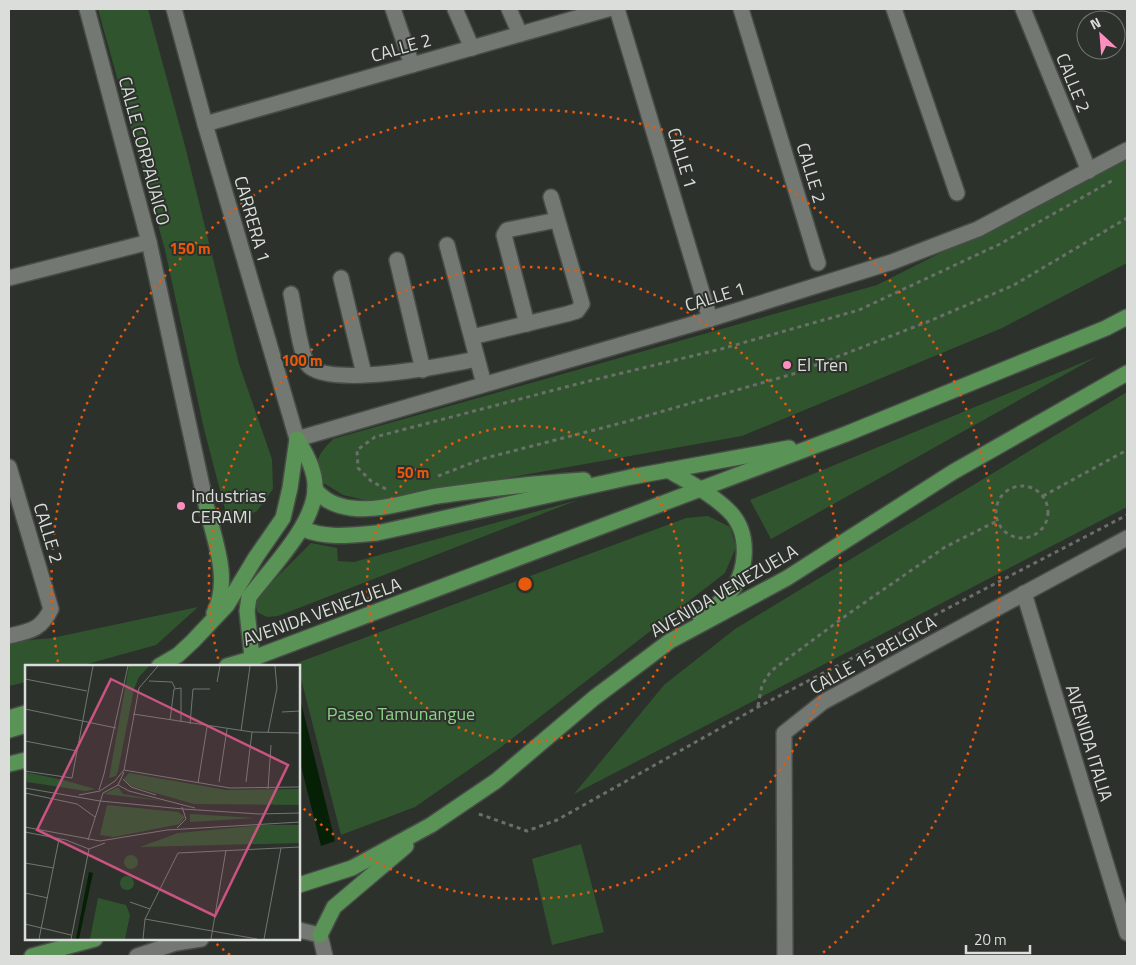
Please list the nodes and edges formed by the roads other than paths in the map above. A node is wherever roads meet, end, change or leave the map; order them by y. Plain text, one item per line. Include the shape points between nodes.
1 (86, 9) edge
2 (174, 9) edge
3 (393, 9) edge
4 (455, 9) edge
5 (509, 9) edge
6 (608, 9) edge
7 (617, 9) edge
8 (741, 9) edge
9 (894, 9) edge
10 (1023, 9) edge
11 (520, 34) junction
12 (472, 48) junction
13 (412, 65) junction
14 (205, 124) junction
15 (1127, 150) edge
16 (1089, 171) junction
17 (958, 193) dead end
18 (551, 198) dead end
19 (557, 220) junction
20 (149, 242) junction
21 (447, 245) dead end
22 (396, 260) dead end
23 (818, 263) dead end
24 (9, 278) edge
25 (341, 278) dead end
26 (291, 294) dead end
27 (1127, 317) edge
28 (710, 318) junction
29 (527, 324) junction
30 (472, 337) junction
31 (477, 359) junction
32 (423, 370) junction
33 (1127, 373) edge
34 (364, 374) junction
35 (484, 384) junction
36 (846, 434) junction
37 (297, 439) junction
38 (9, 467) edge
39 (668, 470) junction
40 (631, 477) junction
41 (315, 489) junction
42 (701, 490) junction
43 (206, 508) joint
44 (303, 529) junction
45 (1127, 538) edge
46 (1024, 593) junction
47 (208, 625) junction
48 (9, 636) edge
49 (670, 641) junction
50 (252, 663) edge
51 (161, 665) edge
52 (235, 665) edge
53 (25, 713) edge
54 (9, 718) edge
55 (25, 725) edge
56 (9, 730) edge
57 (25, 760) edge
58 (9, 764) edge
59 (431, 825) junction
60 (300, 885) edge
61 (300, 930) edge
62 (1127, 933) edge
63 (320, 935) junction
64 (91, 940) edge
65 (195, 940) edge
66 (32, 956) edge
67 (137, 956) edge
68 (325, 956) edge
69 (785, 956) edge

1 - 20 street, CALLE CORPAUAICO
2 - 14 street, CARRERA 1
3 - 13 street
4 - 12 street
5 - 11 street
6 - 11 street, CALLE 2
7 - 28 street, CALLE 1
8 - 23 street, CALLE 2
9 - 17 street
10 - 16 street, CALLE 2
11 - 12 street, CALLE 2
12 - 13 street, CALLE 2
13 - 14 street, CALLE 2
14 - 37 street, CARRERA 1
15 - 16 street, CALLE 1
16 - 28 street, CALLE 1 via 978,228 892,262
18 - 19 street
19 - 29 street via 582,304 577,311
19 - 29 street via 507,230 504,235
20 - 24 street
20 - 43 street, CALLE CORPAUAICO
21 - 30 street
22 - 32 street
25 - 34 street
26 - 34 street via 306,363 315,372 338,376
27 - 36 main road, AVENIDA VENEZUELA
28 - 35 street, CALLE 1
29 - 30 street
30 - 31 street
31 - 32 street
31 - 35 street
32 - 34 street
33 - 49 main road, AVENIDA VENEZUELA via 953,472 787,578
35 - 37 street, CALLE 1
36 - 39 main road via 772,452
36 - 42 main road, AVENIDA VENEZUELA
37 - 41 main road via 307,455
37 - 47 main road via 283,518 228,604
38 - 48 street, CALLE 2 via 51,609 44,623
39 - 40 main road
39 - 42 main road
40 - 41 main road via 509,485 376,508 337,505 323,499
40 - 44 main road via 377,532 345,536
41 - 44 main road
42 - 49 main road via 730,512 742,535 746,557 728,594
42 - 50 main road, AVENIDA VENEZUELA
43 - 47 main road via 222,573 221,601
44 - 50 main road via 249,597 246,611
45 - 46 street, CALLE 15 BELGICA
46 - 62 street, AVENIDA ITALIA
46 - 69 street, CALLE 15 BELGICA via 823,702 784,732
47 - 51 main road via 178,655
49 - 59 main road, AVENIDA VENEZUELA via 594,698 496,781
50 - 52 main road, AVENIDA VENEZUELA
53 - 54 main road
55 - 56 main road
57 - 58 main road
59 - 60 main road, AVENIDA VENEZUELA via 352,868
59 - 63 main road via 334,906
61 - 63 street
63 - 68 street
64 - 66 main road
65 - 67 street

